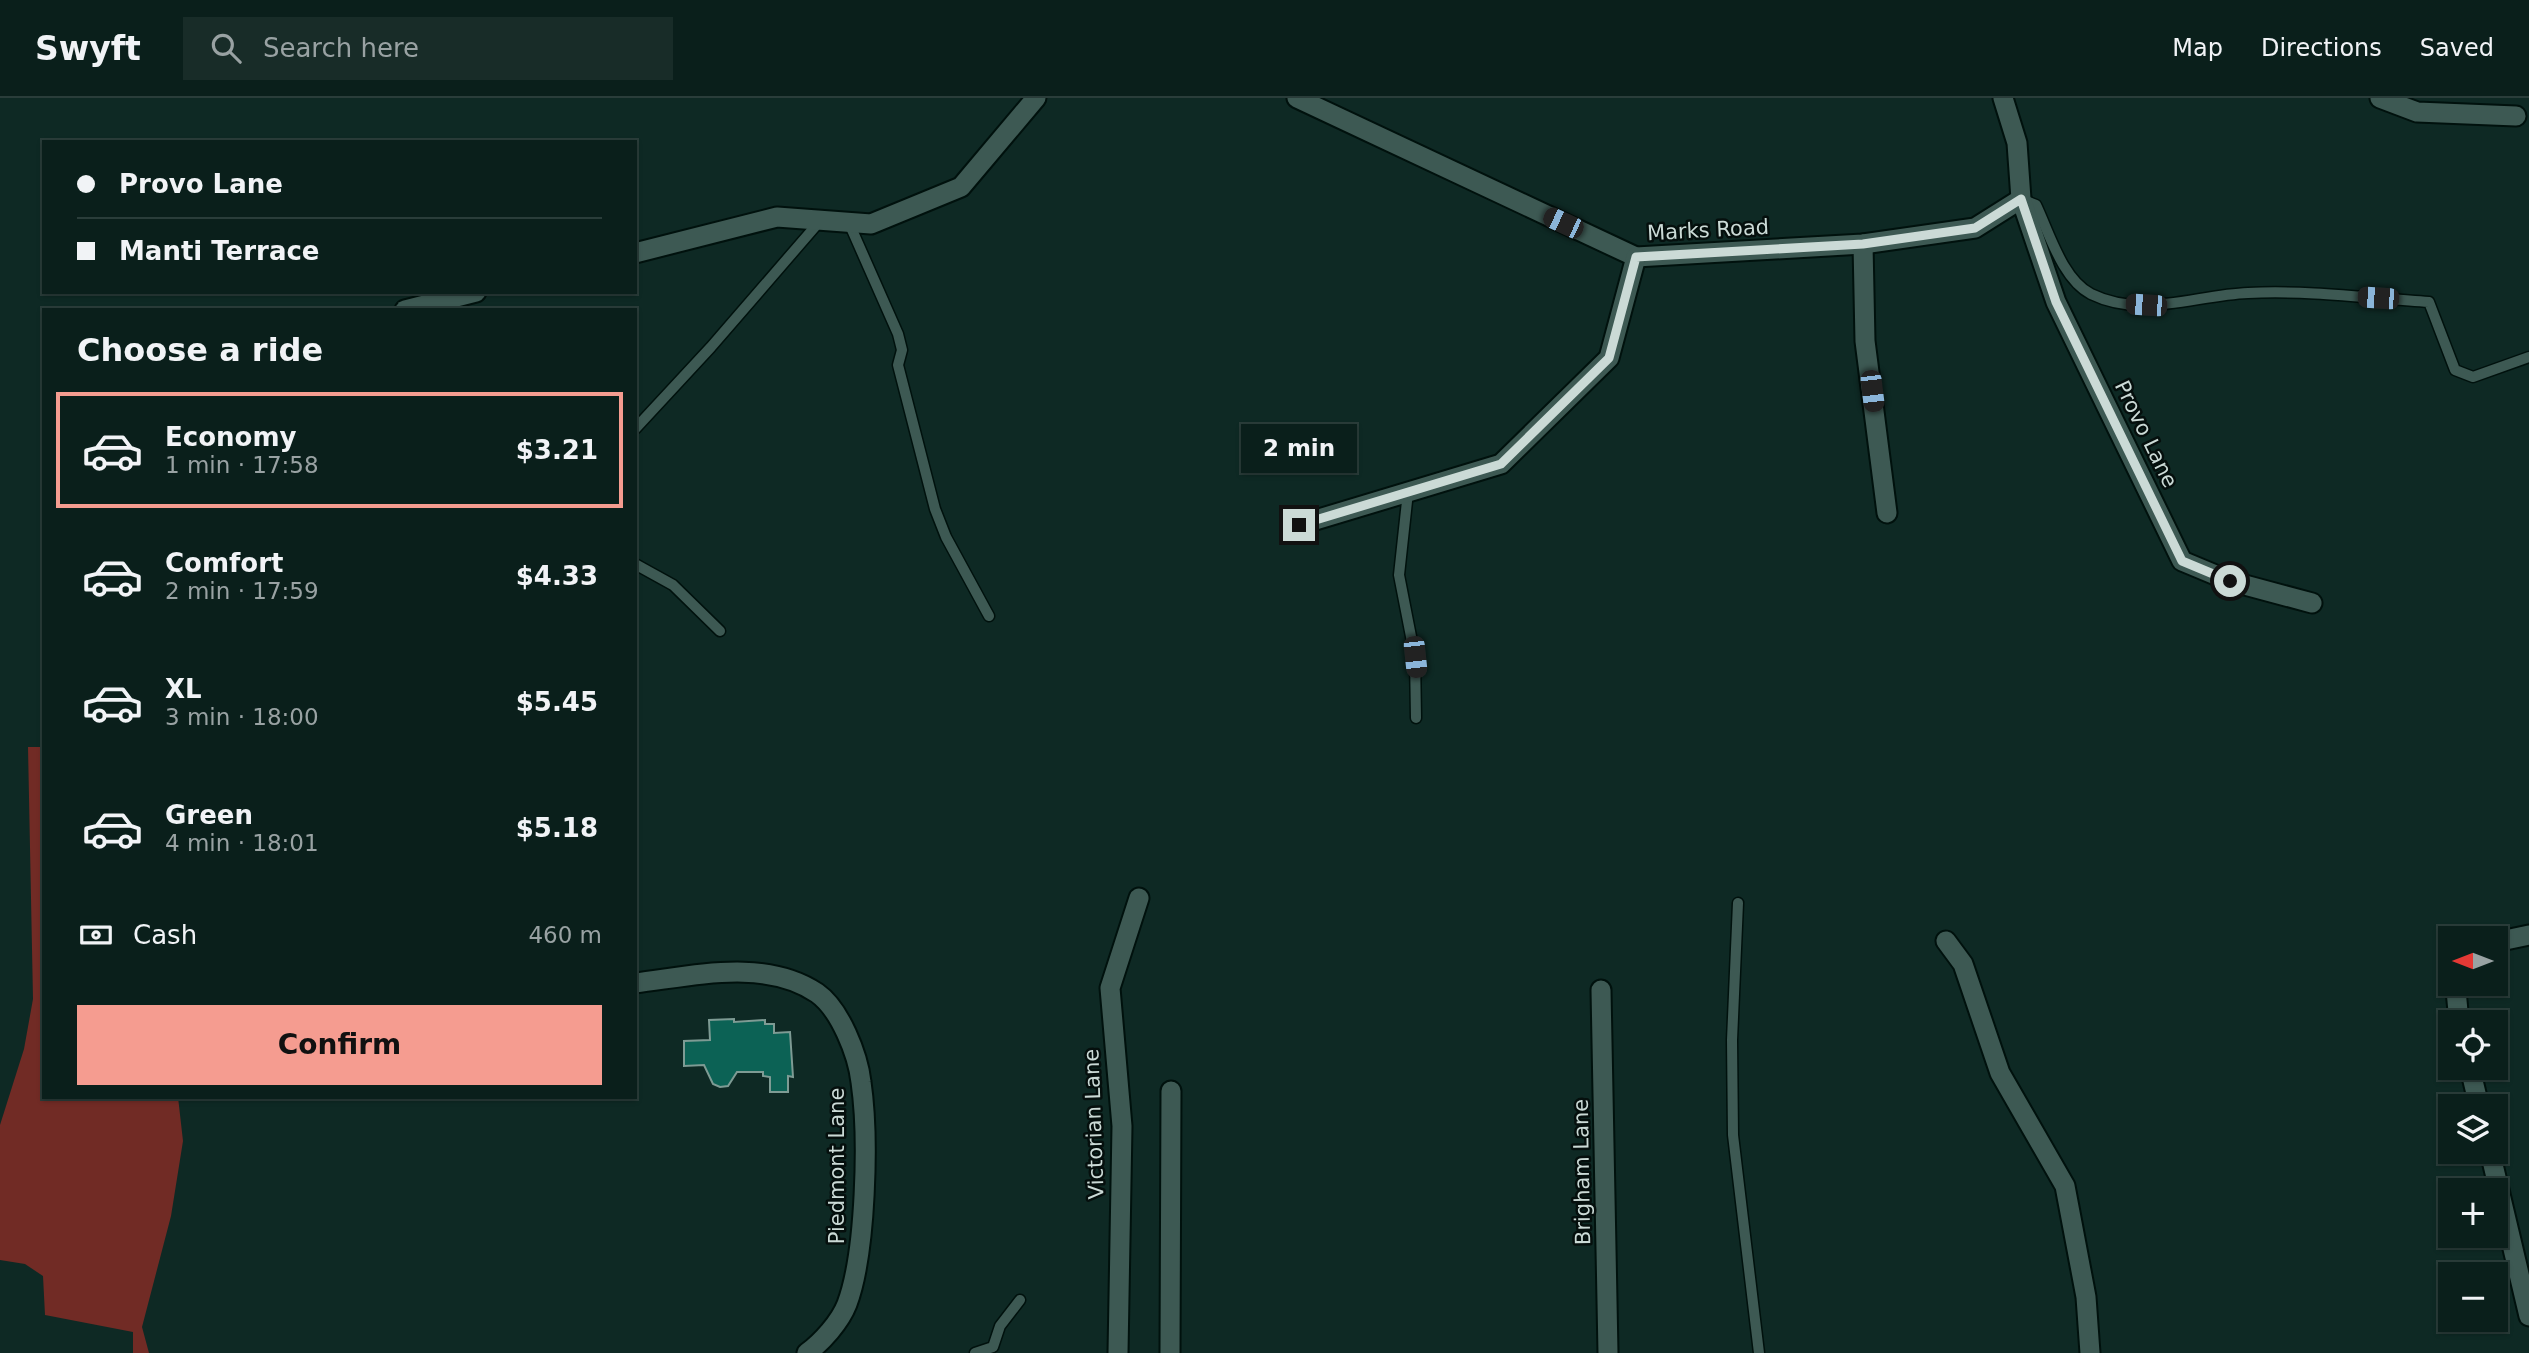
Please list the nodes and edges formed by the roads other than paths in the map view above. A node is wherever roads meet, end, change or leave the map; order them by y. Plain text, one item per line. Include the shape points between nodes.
1 (1036, 98) edge
2 (1297, 98) edge
3 (2003, 98) edge
4 (2379, 98) edge
5 (2516, 116) dead end
6 (2021, 199) junction
7 (820, 220) junction
8 (849, 222) junction
9 (1863, 244) junction
10 (637, 253) edge
11 (1636, 257) junction
12 (468, 294) edge
13 (413, 308) edge
14 (2529, 357) edge
15 (637, 427) edge
16 (1408, 492) junction
17 (1887, 513) dead end
18 (1299, 525) dead end
19 (637, 565) edge
20 (2312, 603) dead end
21 (989, 616) dead end
22 (720, 631) dead end
23 (1416, 718) dead end
24 (1139, 898) dead end
25 (1738, 903) dead end
26 (2529, 935) edge
27 (2508, 939) edge
28 (1946, 942) dead end
29 (637, 983) edge
30 (1601, 990) dead end
31 (1171, 1091) dead end
32 (2493, 1164) edge
33 (1020, 1300) dead end
34 (2529, 1315) edge
35 (807, 1353) edge
36 (975, 1353) edge
37 (1118, 1353) edge
38 (1170, 1353) edge
39 (1608, 1353) edge
40 (1759, 1353) edge
41 (2090, 1353) edge

1 - 8 street via 961,187 871,224
2 - 11 street, Marks Road
3 - 6 street, Provo Lane via 2017,143
4 - 5 street via 2417,113
6 - 9 street, Marks Road via 1975,228
6 - 14 lane via 2036,205 2074,281 2091,293 2126,303 2166,306 2246,293 2429,302 2455,370 2464,375 2473,377
6 - 20 street, Provo Lane via 2056,302 2182,561 2230,581
7 - 8 street
7 - 10 street via 777,218
7 - 15 lane
8 - 21 lane via 898,334 902,350 898,365 935,509
9 - 11 street, Marks Road
9 - 17 street via 1865,341
11 - 16 street via 1609,358 1501,464
12 - 13 street
16 - 18 street
16 - 23 lane via 1399,575 1415,657
19 - 22 lane via 673,585
24 - 37 street, Victorian Lane via 1110,988 1122,1126
25 - 40 lane via 1733,1135
26 - 27 street
28 - 41 street via 1963,964 2000,1073 2065,1186 2086,1297
29 - 35 street, Piedmont Lane via 755,972 789,977 820,995 846,1030 861,1081 864,1160 859,1259 846,1307
30 - 39 street, Brigham Lane
31 - 38 street
32 - 34 street
33 - 36 lane via 1000,1326 993,1347

